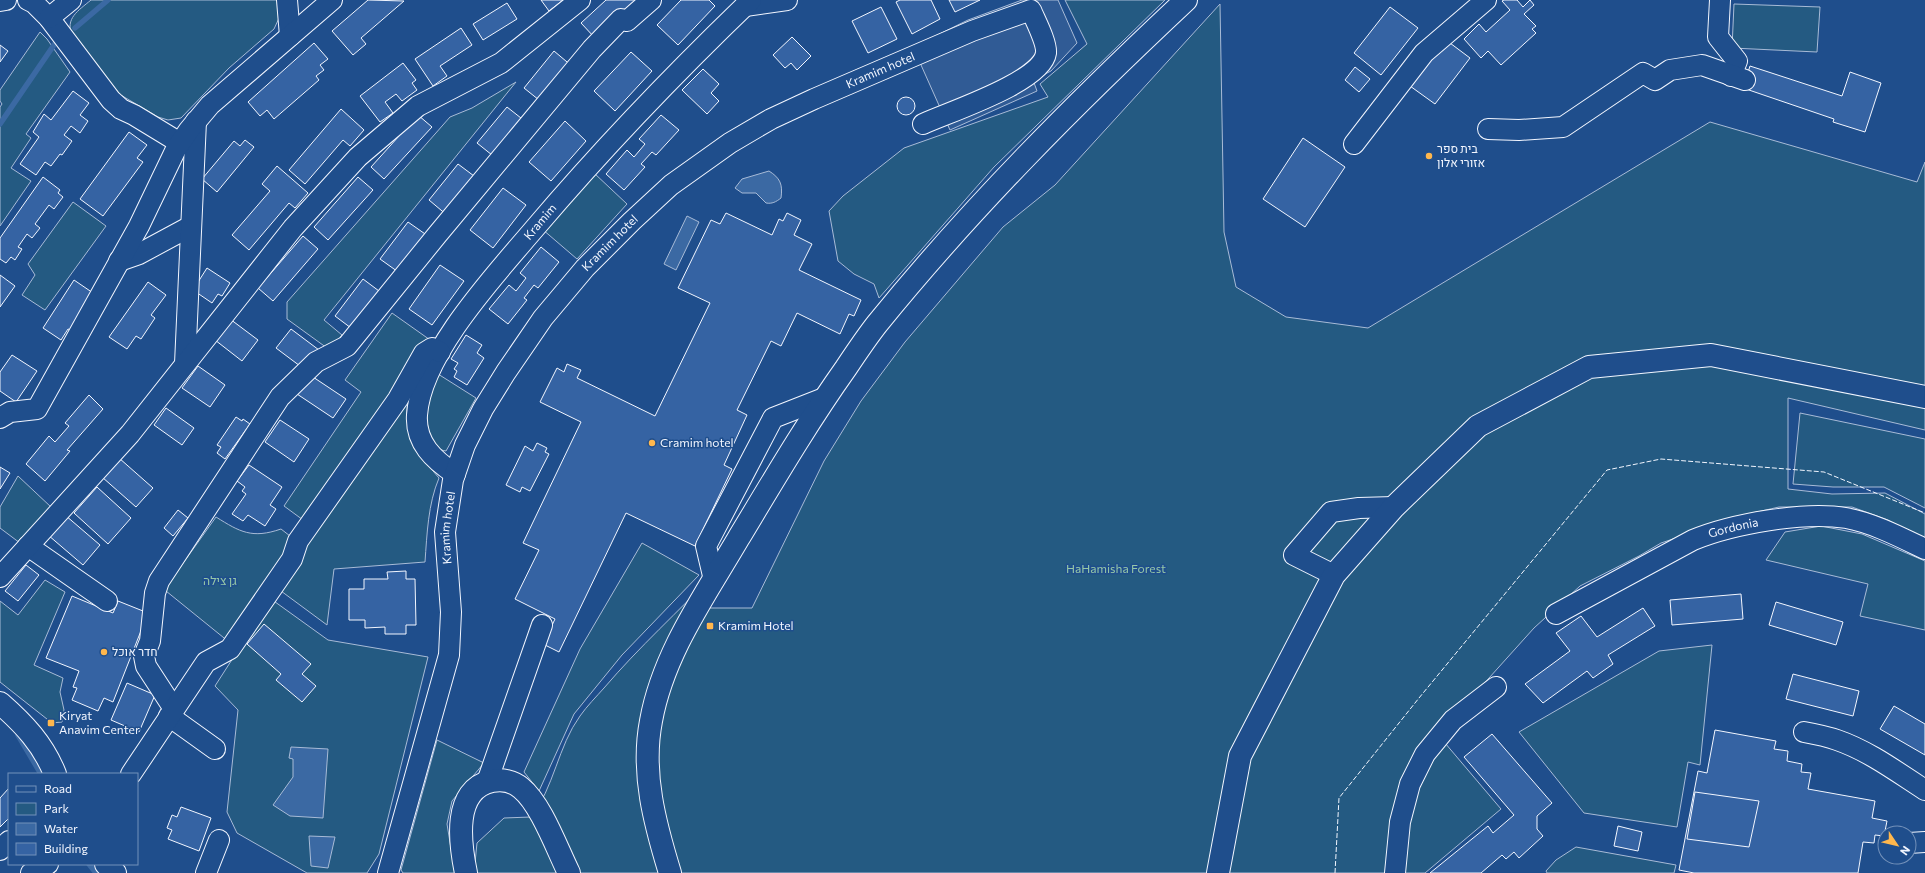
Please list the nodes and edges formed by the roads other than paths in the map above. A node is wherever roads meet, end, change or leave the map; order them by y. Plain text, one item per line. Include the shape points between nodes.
1 (6, 0) edge
2 (28, 0) edge
3 (71, 0) edge
4 (287, 0) edge
5 (332, 0) edge
6 (580, 0) edge
7 (651, 0) edge
8 (787, 0) edge
9 (1186, 0) edge
10 (1486, 0) edge
11 (1720, 0) edge
12 (0, 1) edge
13 (748, 3) edge
14 (49, 18) junction
15 (290, 36) junction
16 (196, 122) junction
17 (923, 124) dead end
18 (1488, 129) dead end
19 (180, 142) junction
20 (1354, 144) dead end
21 (191, 226) junction
22 (119, 261) junction
23 (440, 352) junction
24 (185, 364) junction
25 (1925, 397) edge
26 (824, 398) junction
27 (0, 418) edge
28 (455, 474) junction
29 (1394, 507) junction
30 (28, 546) junction
31 (1925, 549) edge
32 (1334, 575) junction
33 (0, 577) edge
34 (714, 580) junction
35 (107, 601) dead end
36 (1556, 614) dead end
37 (542, 625) dead end
38 (1496, 687) dead end
39 (0, 703) edge
40 (171, 713) junction
41 (1804, 732) dead end
42 (214, 749) dead end
43 (56, 773) edge
44 (132, 773) edge
45 (487, 782) junction
46 (1925, 790) edge
47 (219, 840) dead end
48 (8, 842) edge
49 (0, 850) edge
50 (46, 865) edge
51 (107, 865) edge
52 (387, 869) edge
53 (31, 873) edge
54 (115, 873) edge
55 (206, 873) edge
56 (466, 873) edge
57 (569, 873) edge
58 (670, 873) edge
59 (1218, 873) edge
60 (1395, 873) edge

1 - 12 street
2 - 14 street
3 - 14 street
4 - 15 street
5 - 15 street
6 - 24 street via 501,63 418,106 358,157 293,228
7 - 40 street via 627,21 621,19 592,49 347,346 316,362 280,397 159,581 155,592 150,641 144,656 146,666
8 - 13 street
9 - 26 main road via 1094,87 986,199 876,325
10 - 20 street via 1424,53
11 - 18 street via 1718,37 1737,61 1738,78 1702,65 1670,70 1655,80 1643,73 1563,127
13 - 23 street, Kramim via 656,94 572,186 485,287
14 - 19 street via 111,100 121,109
15 - 16 street via 210,105
16 - 19 street
16 - 21 street
17 - 28 street, Kramim hotel via 1014,85 1039,67 1045,58 1046,48 1031,10 953,39 793,109 730,143 671,185 600,251 543,318 483,409 465,445
19 - 22 street
21 - 22 street via 139,254
21 - 24 street
22 - 27 street via 37,409 10,412
23 - 28 street, Kramim via 420,399 417,423 420,438 427,450 442,466
23 - 40 street via 432,348 424,353 398,399 298,541 292,559 230,649 206,662
24 - 30 street via 130,434
25 - 29 main road via 1711,355 1589,367 1478,426
26 - 34 main road
26 - 34 street via 773,418 706,546
28 - 52 street, Kramim hotel via 445,532 451,612 449,655
29 - 32 main road
29 - 32 street via 1331,512 1294,555
30 - 33 street
30 - 35 street
31 - 36 street, Gordonia via 1858,521 1838,517 1793,518 1744,525 1693,540
32 - 59 main road via 1240,756
34 - 58 main road via 663,674 650,722 648,772 655,821
37 - 45 street
38 - 60 street via 1453,720 1425,754 1410,784 1400,822
39 - 43 main road via 31,732 44,749
40 - 42 street
40 - 44 street
41 - 46 street via 1837,740 1875,757
45 - 56 main road via 477,788 463,811 460,848
45 - 57 main road via 498,779 509,781 531,798
47 - 55 street
48 - 49 street
50 - 53 street
51 - 54 main road

